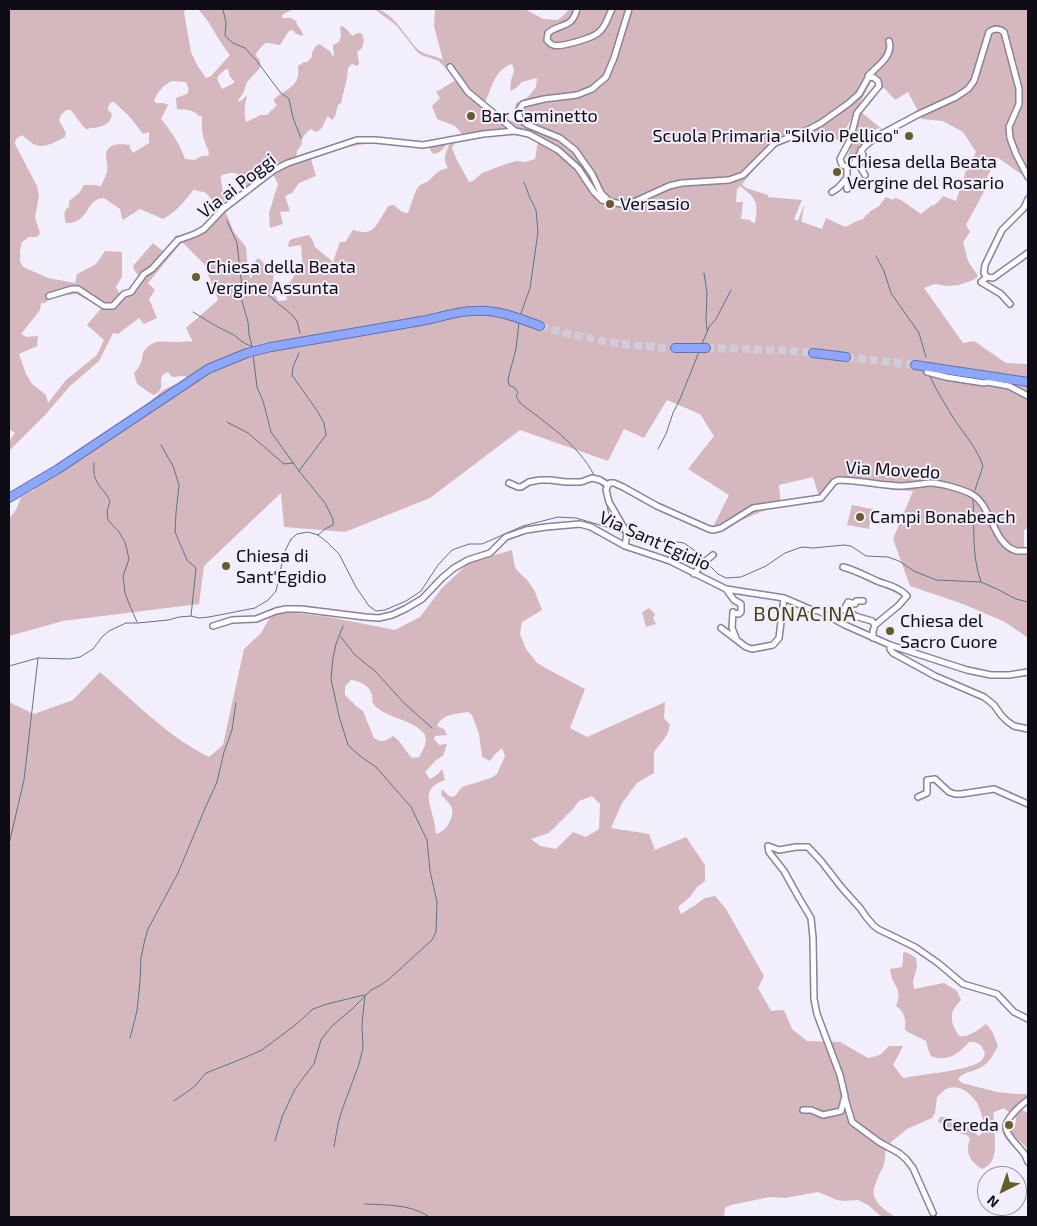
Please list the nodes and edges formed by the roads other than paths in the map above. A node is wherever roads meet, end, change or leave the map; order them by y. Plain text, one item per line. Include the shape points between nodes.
1 (577, 9) edge
2 (612, 9) edge
3 (629, 9) edge
4 (889, 41) dead end
5 (450, 67) dead end
6 (868, 78) junction
7 (515, 131) junction
8 (861, 150) junction
9 (847, 168) junction
10 (865, 175) dead end
11 (1028, 177) edge
12 (847, 178) junction
13 (847, 189) dead end
14 (832, 192) dead end
15 (1028, 199) edge
16 (608, 200) junction
17 (1028, 253) edge
18 (987, 277) junction
19 (49, 296) dead end
20 (1010, 304) dead end
21 (540, 326) tunnel mouth
22 (675, 348) tunnel mouth
23 (706, 348) tunnel mouth
24 (812, 353) tunnel mouth
25 (846, 357) tunnel mouth
26 (915, 365) tunnel mouth
27 (927, 372) dead end
28 (1028, 382) edge
29 (1028, 396) edge
30 (509, 483) dead end
31 (608, 485) junction
32 (9, 498) edge
33 (626, 543) junction
34 (1028, 551) edge
35 (713, 555) dead end
36 (843, 567) dead end
37 (694, 574) junction
38 (726, 589) junction
39 (784, 598) junction
40 (863, 601) dead end
41 (875, 625) junction
42 (213, 626) dead end
43 (721, 628) dead end
44 (873, 638) junction
45 (739, 642) junction
46 (890, 645) junction
47 (1028, 672) edge
48 (1028, 729) edge
49 (918, 797) dead end
50 (1028, 804) edge
51 (1028, 1019) edge
52 (845, 1098) junction
53 (1028, 1100) edge
54 (802, 1110) dead end
55 (1026, 1154) edge
56 (1028, 1162) edge
57 (933, 1213) dead end

1 - 2 street via 570,22 548,33 547,40 552,45 559,46 599,32
3 - 16 street via 606,77 592,89 577,95 523,104 518,112 520,119 560,138 575,150 592,174 600,193
4 - 6 street via 888,54
5 - 7 street via 468,92
6 - 9 street via 878,81 878,86 857,113 850,140 840,159
6 - 16 street via 859,94 849,103 821,124 775,143 744,175 729,180 669,186 634,202 622,204
7 - 16 street, Via ai Poggi via 529,134 558,150 578,168 602,200
7 - 19 street, Via ai Poggi via 423,145 357,140 288,163 223,209 204,229 178,240 131,292 124,294 113,306 104,306 78,288
8 - 9 street via 853,165
8 - 10 street via 863,155 859,165
8 - 11 street via 891,128 968,89 974,81 989,32 1001,29 1019,89 1019,104 1009,127 1010,138
9 - 12 street
12 - 13 street
12 - 14 street
15 - 18 street via 1024,208 1002,230 985,265
17 - 18 street via 993,278
18 - 20 street via 981,282
21 - 32 highway via 508,315 474,310 247,353 208,369
22 - 23 highway
24 - 25 highway
26 - 28 highway
27 - 29 street via 1009,386
30 - 31 street via 522,487 540,480 581,482 592,478
31 - 33 street via 609,502 626,533
31 - 34 street, Via Movedo via 614,483 713,530 753,508 821,498 838,480 898,486 941,484 973,496 984,508 1006,546
33 - 37 street, Via Sant'Egidio
33 - 42 street, Via Sant'Egidio via 580,524 526,530 506,537 490,553 454,568 422,599 392,615 379,618 286,609 256,619 232,620
35 - 37 street
36 - 41 street via 893,586 906,596
37 - 38 street, Via Sant'Egidio
38 - 39 street, Via Sant'Egidio
38 - 45 street via 741,604 741,612 733,612 732,628
39 - 44 street, Via Sant'Egidio
39 - 45 street via 778,638 773,645 752,649
40 - 41 street via 848,602 844,610
41 - 44 street
43 - 45 street
44 - 46 street, Via Sant'Egidio
46 - 47 street, Via Sant'Egidio via 991,675
46 - 48 street via 893,653 984,697 1014,726
49 - 50 street via 927,793 927,780 935,779 954,794 994,789
51 - 52 street via 1014,1012 998,994 963,984 916,947 878,929 808,847 779,850 768,846 812,918 814,999
52 - 54 street via 841,1111 823,1115
52 - 57 street via 852,1122 906,1158
53 - 55 street via 1005,1126
55 - 56 street

